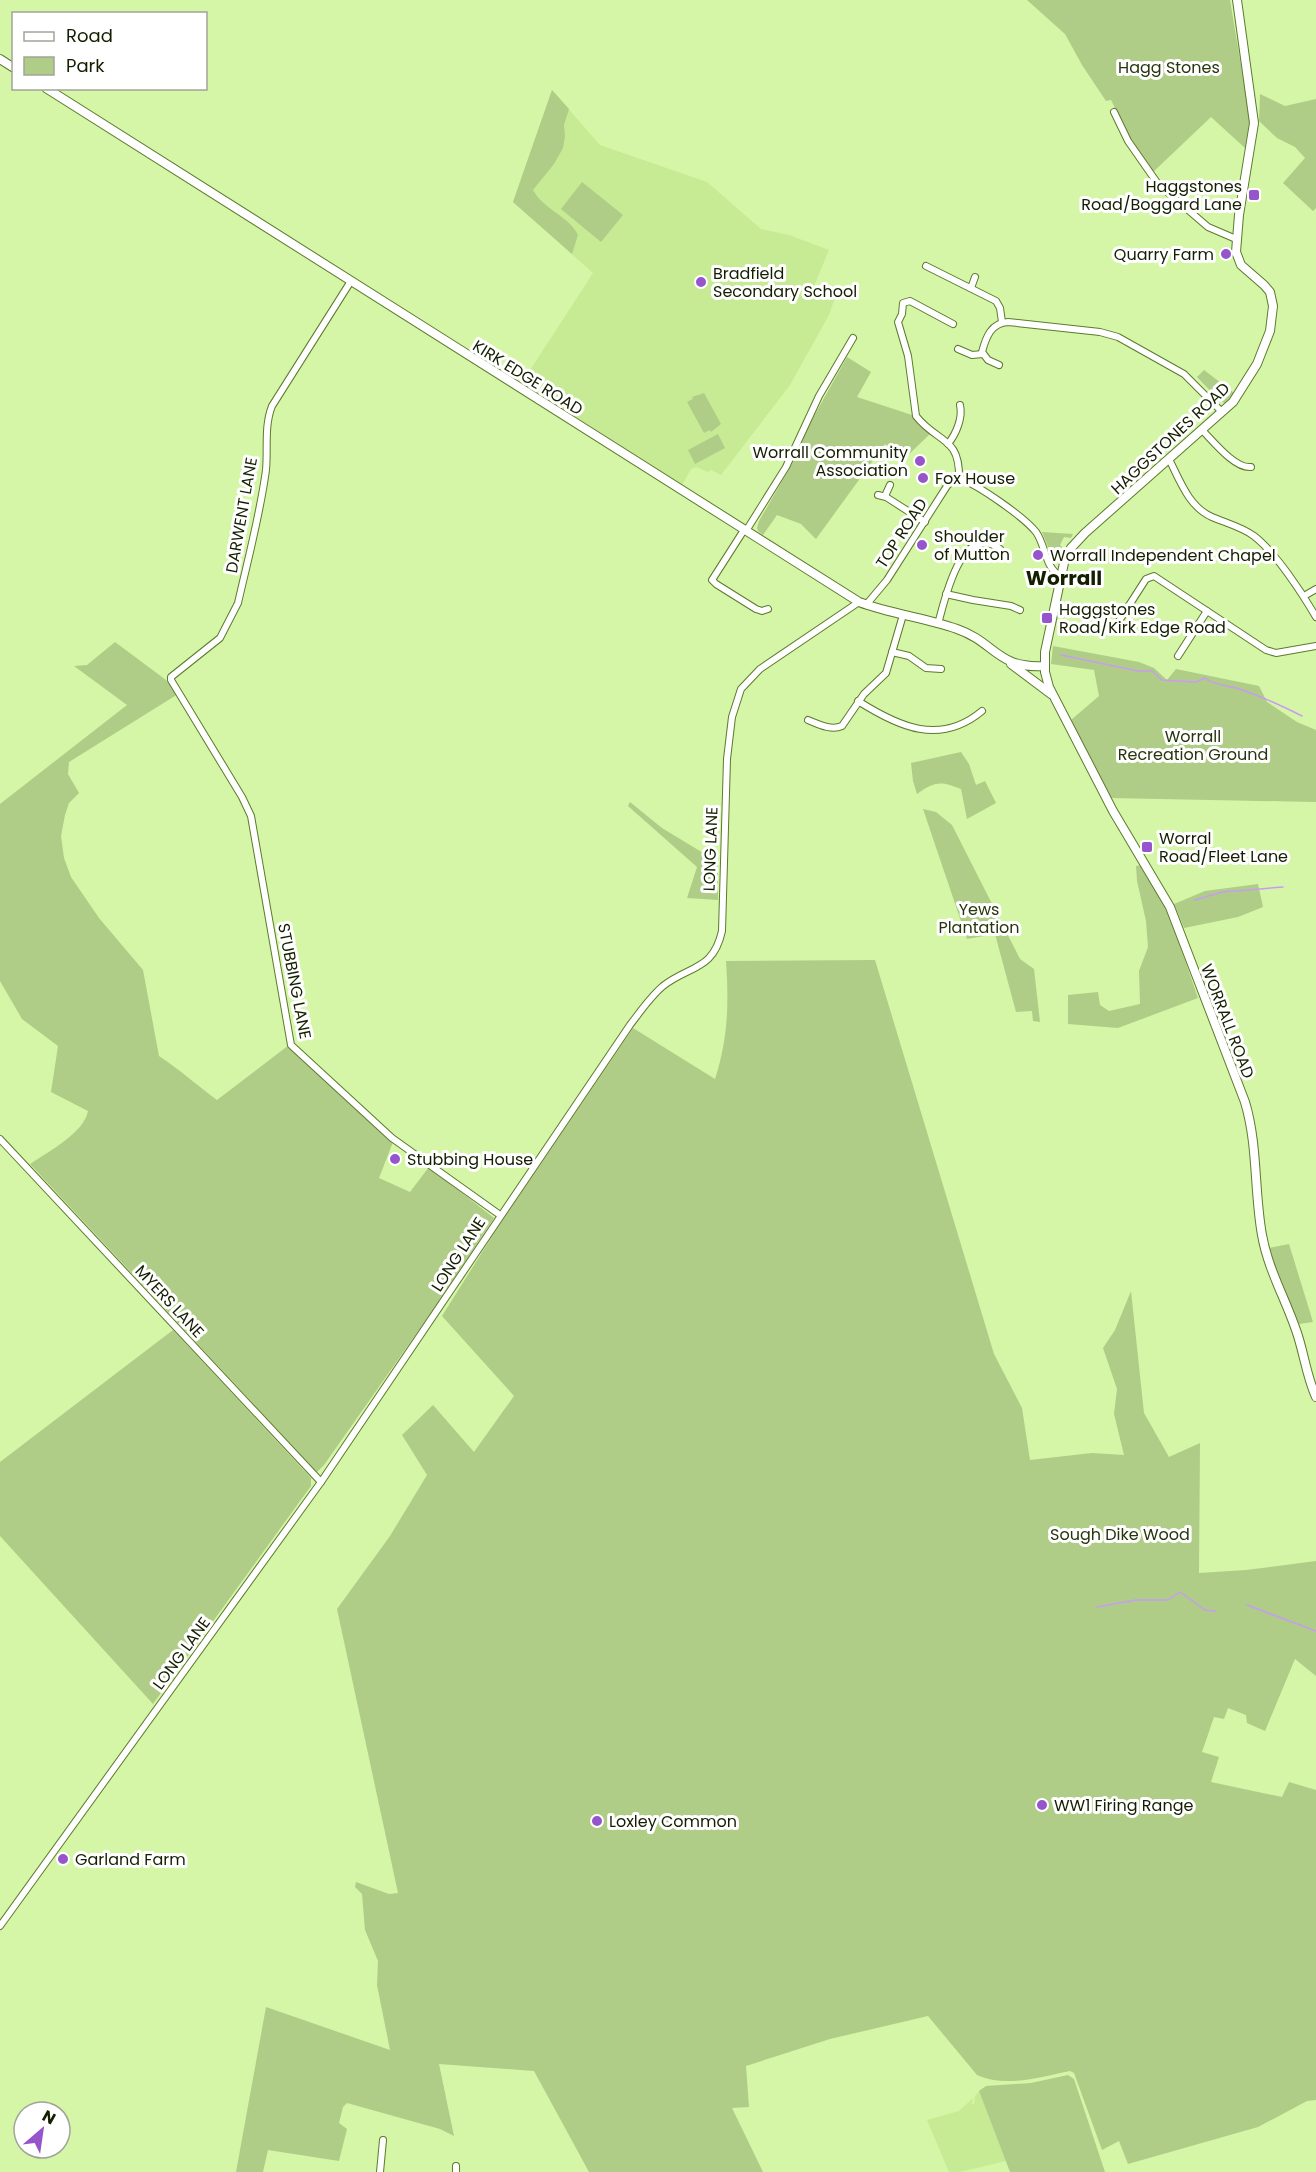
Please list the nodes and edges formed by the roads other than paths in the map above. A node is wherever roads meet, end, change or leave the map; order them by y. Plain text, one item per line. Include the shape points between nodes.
1 (1237, 0) edge
2 (48, 90) edge
3 (1114, 112) dead end
4 (1236, 239) junction
5 (926, 266) dead end
6 (975, 277) dead end
7 (351, 281) junction
8 (971, 288) junction
9 (1002, 322) junction
10 (953, 324) dead end
11 (853, 339) dead end
12 (958, 349) dead end
13 (983, 354) junction
14 (999, 365) dead end
15 (960, 405) dead end
16 (1222, 412) junction
17 (1202, 430) junction
18 (948, 444) junction
19 (1169, 459) junction
20 (1251, 467) dead end
21 (959, 478) junction
22 (890, 485) dead end
23 (925, 522) junction
24 (745, 531) junction
25 (1000, 549) dead end
26 (1061, 576) junction
27 (1316, 589) edge
28 (946, 594) junction
29 (1304, 596) junction
30 (863, 603) junction
31 (768, 609) dead end
32 (1020, 610) dead end
33 (1207, 611) junction
34 (903, 615) junction
35 (1316, 617) edge
36 (1119, 621) dead end
37 (938, 624) junction
38 (1316, 646) edge
39 (892, 652) junction
40 (1179, 656) dead end
41 (1008, 662) junction
42 (1044, 666) junction
43 (941, 669) dead end
44 (171, 677) joint
45 (1047, 679) joint
46 (1053, 695) junction
47 (858, 701) junction
48 (982, 711) dead end
49 (808, 720) dead end
50 (0, 1138) edge
51 (500, 1215) junction
52 (1316, 1396) edge
53 (321, 1482) junction
54 (0, 1926) edge
55 (383, 2140) dead end
56 (380, 2172) edge

1 - 4 street, HAGGSTONES ROAD via 1254,123
2 - 7 street, KIRK EDGE ROAD
3 - 4 street via 1128,141 1158,184 1208,227
4 - 16 street, HAGGSTONES ROAD via 1241,264 1270,292 1273,306 1267,340 1257,364 1238,396
5 - 8 street
6 - 8 street
7 - 24 street, KIRK EDGE ROAD
7 - 44 street, DARWENT LANE via 268,414 266,470 233,615 218,640
8 - 9 street via 996,301
9 - 13 street via 990,330
9 - 16 street via 1118,337 1184,374
10 - 18 street via 907,300 898,322 908,356 916,416
11 - 24 street via 819,396 786,467
12 - 13 street via 972,355
13 - 14 street
15 - 18 street via 956,432
16 - 17 street, HAGGSTONES ROAD
17 - 19 street, HAGGSTONES ROAD
17 - 20 street via 1236,463
18 - 21 street via 957,453
19 - 26 street, HAGGSTONES ROAD via 1077,540 1067,555
19 - 29 street via 1196,506 1259,540
21 - 23 street, TOP ROAD via 947,486
21 - 26 street via 1033,529 1052,570
22 - 23 street via 881,496
23 - 30 street, TOP ROAD via 887,580
24 - 30 street, KIRK EDGE ROAD
24 - 31 street via 712,580 756,609
25 - 28 street via 987,543 970,547
26 - 42 street, HAGGSTONES ROAD
27 - 29 street
28 - 32 street
28 - 37 street
29 - 35 street
30 - 34 street, KIRK EDGE ROAD
30 - 51 street, LONG LANE via 760,669 741,689 732,717 727,759 723,922 719,944 709,959 665,985 644,1006
33 - 36 street via 1152,576
33 - 38 street via 1271,652
33 - 40 street
34 - 37 street, KIRK EDGE ROAD
34 - 39 street
37 - 41 street, KIRK EDGE ROAD via 966,633
39 - 43 street via 912,657 926,668
39 - 47 street via 886,673
41 - 42 street, KIRK EDGE ROAD
41 - 46 street, KIRK EDGE ROAD
42 - 45 street, HAGGSTONES ROAD
44 - 51 street, STUBBING LANE via 251,816 291,1045 392,1138
45 - 46 street, WORRALL ROAD
46 - 52 street, WORRALL ROAD via 1113,811 1170,907 1245,1102 1252,1129 1266,1255 1296,1329
47 - 48 street via 922,730 956,726
47 - 49 street via 840,728
50 - 53 street, MYERS LANE
51 - 53 street, LONG LANE
53 - 54 street, LONG LANE
55 - 56 street

